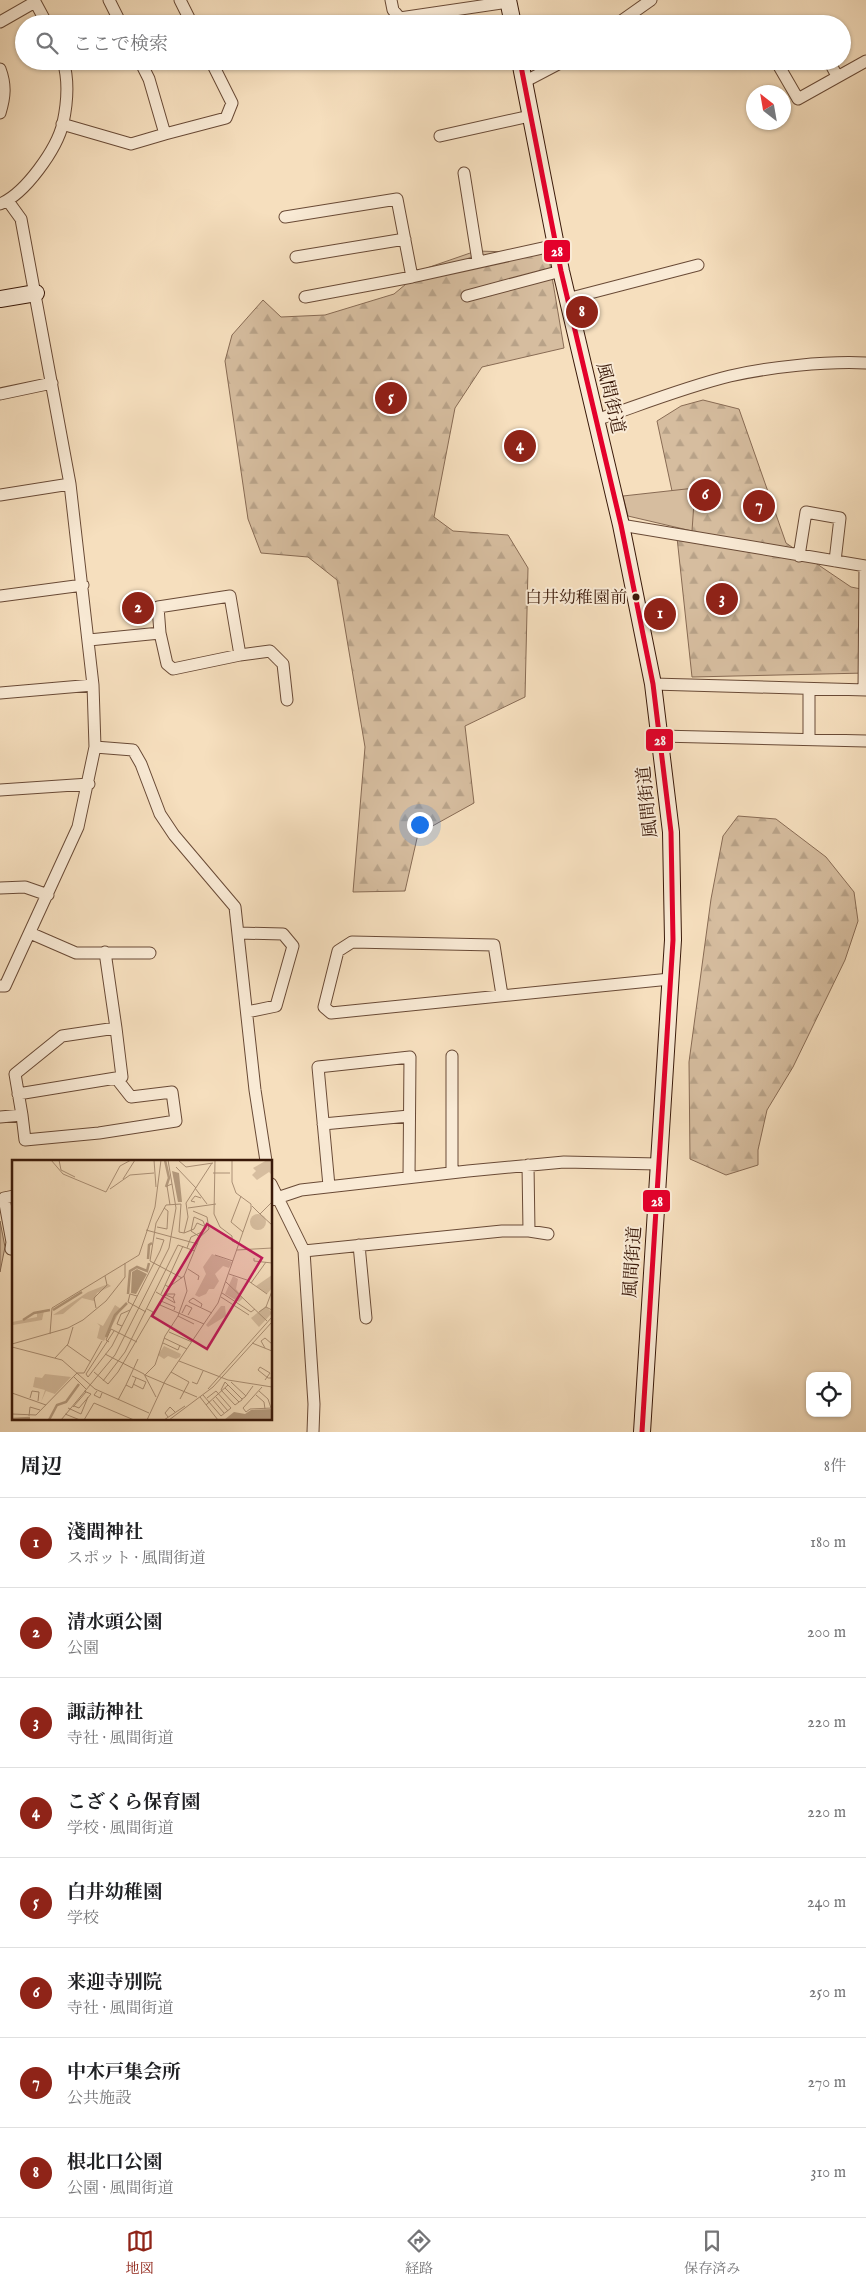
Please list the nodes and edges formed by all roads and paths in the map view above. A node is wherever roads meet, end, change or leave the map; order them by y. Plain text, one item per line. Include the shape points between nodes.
1 (109, 0) edge
2 (180, 0) edge
3 (392, 0) edge
4 (652, 0) edge
5 (35, 1) edge
6 (508, 1) edge
7 (42, 15) edge
8 (116, 15) edge
9 (188, 15) edge
10 (397, 15) edge
11 (419, 15) edge
12 (511, 15) edge
13 (630, 15) edge
14 (0, 22) edge
15 (866, 60) edge
16 (851, 68) edge
17 (0, 70) edge
18 (65, 70) edge
19 (145, 70) edge
20 (216, 70) edge
21 (522, 70) edge
22 (547, 70) edge
23 (781, 70) edge
24 (834, 70) edge
25 (848, 70) edge
26 (837, 76) junction
27 (524, 82) junction
28 (0, 113) edge
29 (530, 116) junction
30 (62, 124) junction
31 (165, 134) junction
32 (440, 136) dead end
33 (464, 173) dead end
34 (4, 202) edge
35 (285, 217) dead end
36 (405, 239) junction
37 (556, 245) junction
38 (296, 257) dead end
39 (478, 261) junction
40 (698, 265) dead end
41 (561, 271) junction
42 (412, 277) junction
43 (36, 292) junction
44 (467, 296) dead end
45 (305, 297) dead end
46 (0, 299) edge
47 (567, 299) junction
48 (866, 363) edge
49 (52, 383) junction
50 (0, 394) edge
51 (596, 420) junction
52 (70, 484) junction
53 (0, 495) edge
54 (621, 525) junction
55 (799, 556) junction
56 (835, 561) junction
57 (865, 566) edge
58 (83, 586) junction
59 (0, 596) edge
60 (160, 633) junction
61 (89, 640) junction
62 (240, 655) junction
63 (93, 684) junction
64 (653, 684) junction
65 (810, 688) junction
66 (865, 690) edge
67 (0, 693) edge
68 (286, 700) dead end
69 (660, 736) junction
70 (809, 739) junction
71 (866, 741) edge
72 (95, 747) junction
73 (88, 784) junction
74 (0, 790) edge
75 (0, 888) edge
76 (48, 895) junction
77 (30, 933) junction
78 (239, 933) junction
79 (105, 952) junction
80 (150, 954) dead end
81 (670, 979) junction
82 (0, 986) edge
83 (502, 995) junction
84 (247, 1012) junction
85 (116, 1028) junction
86 (452, 1056) dead end
87 (116, 1078) junction
88 (18, 1094) junction
89 (22, 1115) junction
90 (0, 1116) edge
91 (409, 1116) junction
92 (323, 1124) junction
93 (266, 1160) edge
94 (658, 1164) junction
95 (528, 1165) junction
96 (452, 1172) junction
97 (409, 1177) junction
98 (329, 1186) junction
99 (12, 1196) edge
100 (274, 1199) edge
101 (529, 1230) junction
102 (548, 1234) dead end
103 (12, 1242) edge
104 (359, 1245) junction
105 (304, 1251) junction
106 (366, 1318) dead end
107 (312, 1432) edge
108 (642, 1432) edge

1 - 8 street
2 - 9 street
3 - 10 street
4 - 13 street
5 - 7 street
5 - 14 street
6 - 11 street
6 - 12 street
15 - 16 street
17 - 28 street via 5,98
18 - 30 street
19 - 31 street
20 - 31 street via 232,103 226,118
21 - 27 street, 風間街道
22 - 27 street
23 - 26 street via 798,99
24 - 26 street
25 - 26 street
27 - 29 street, 風間街道
29 - 32 street
29 - 37 street, 風間街道
30 - 31 street via 130,144
30 - 34 street via 29,181
33 - 39 street
34 - 43 street via 22,219
35 - 36 street via 397,198
36 - 38 street
36 - 42 street
37 - 39 street
37 - 41 street, 風間街道
39 - 42 street
40 - 47 street
41 - 44 street
41 - 47 street, 風間街道
42 - 45 street
43 - 46 street
43 - 49 street
47 - 51 street, 風間街道
48 - 51 street via 791,367 730,376
49 - 50 street
49 - 52 street
51 - 54 street, 風間街道
52 - 53 street
52 - 58 street
54 - 55 street
54 - 64 street, 風間街道
55 - 56 street
55 - 56 street via 806,512 840,518
56 - 57 street
57 - 66 street
58 - 59 street
58 - 61 street
60 - 61 street
60 - 62 street via 167,664 173,669
60 - 62 street via 158,607 230,596
61 - 63 street
62 - 68 street via 270,651 283,664
63 - 67 street
63 - 72 street
64 - 65 street
64 - 69 street, 風間街道
65 - 66 street
65 - 70 street
69 - 70 street
69 - 81 street, 風間街道 via 673,870
70 - 71 street
72 - 73 street
72 - 78 street via 133,750 160,814 235,908
73 - 74 street
73 - 76 street via 78,827
75 - 76 street via 25,886
76 - 77 street
77 - 79 street via 76,954
77 - 82 street via 5,986
78 - 84 street
78 - 84 street via 283,934 293,946 276,1006
79 - 80 street
79 - 85 street
81 - 83 street
81 - 94 street, 風間街道
83 - 83 street via 331,1013 324,1007 338,951 352,942 494,945
84 - 93 street
85 - 87 street via 122,1077
85 - 88 street via 62,1036 16,1074
86 - 96 street
87 - 88 street
87 - 89 street via 132,1097 172,1092 176,1121 99,1134 25,1140
88 - 89 street
89 - 90 street
91 - 92 street
91 - 92 street via 410,1057 318,1067
91 - 97 street
92 - 98 street
94 - 95 street via 564,1162
94 - 108 street, 風間街道
95 - 96 street
95 - 101 street
96 - 97 street
97 - 98 street
98 - 100 street via 301,1190
99 - 103 street via 4,1198
100 - 105 street
101 - 102 street
101 - 104 street
104 - 105 street
104 - 106 street
105 - 107 street via 314,1404

